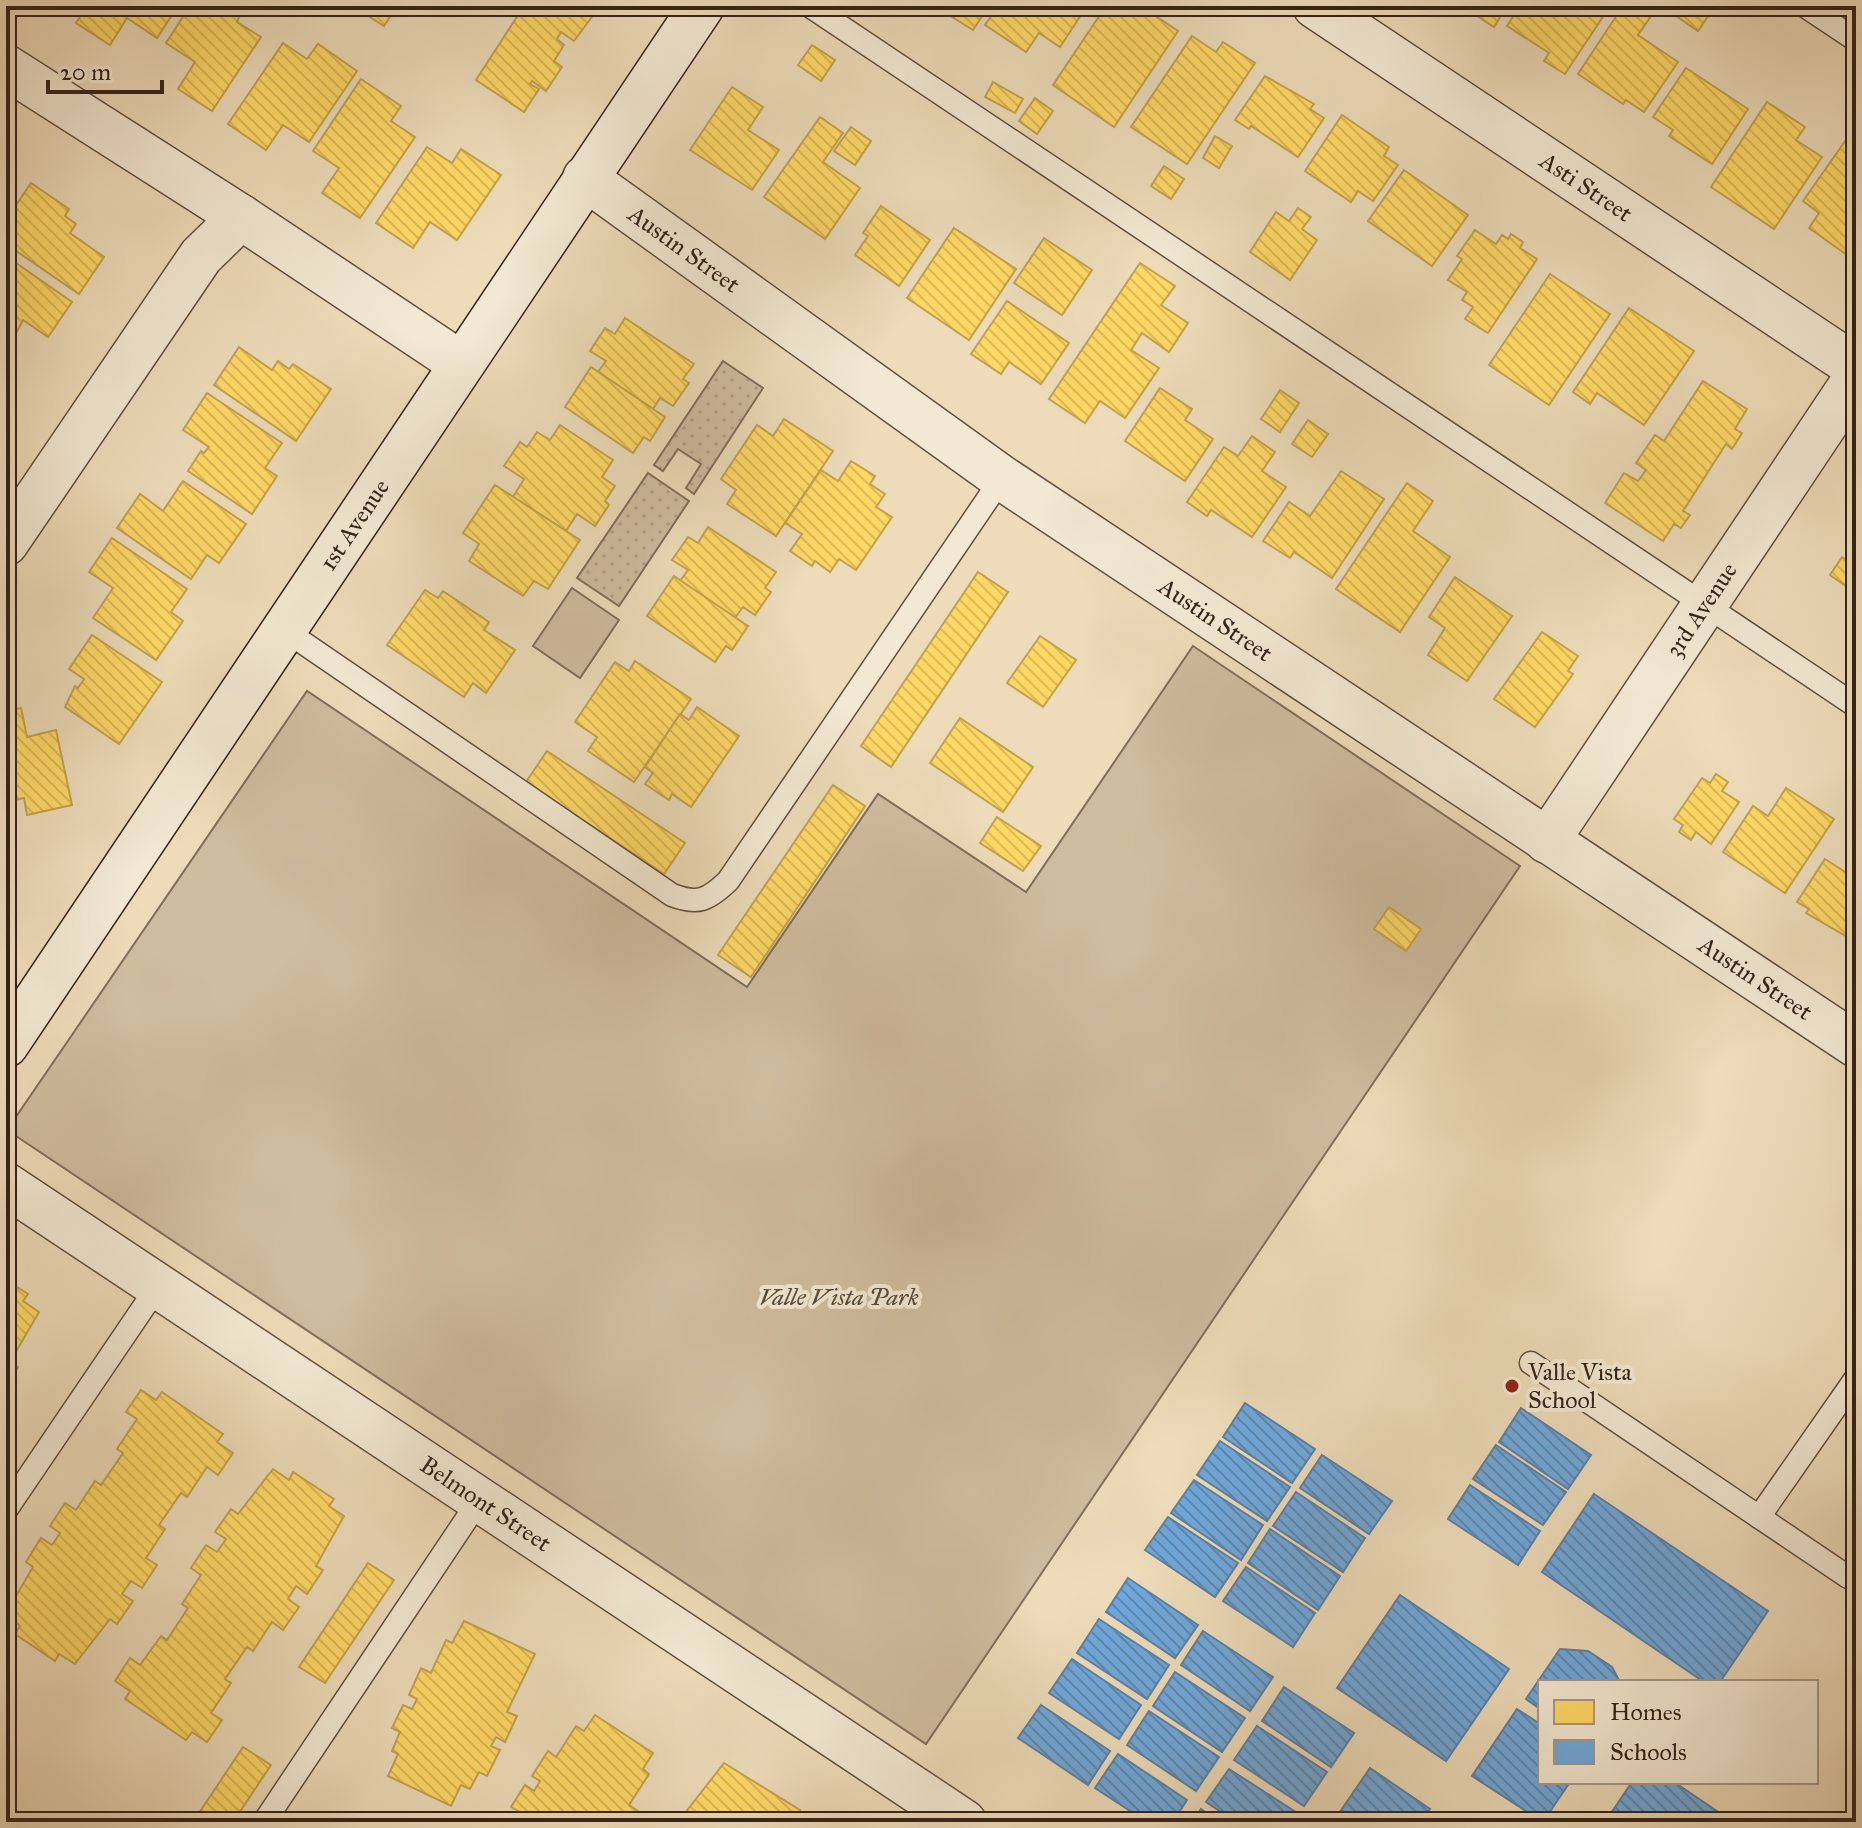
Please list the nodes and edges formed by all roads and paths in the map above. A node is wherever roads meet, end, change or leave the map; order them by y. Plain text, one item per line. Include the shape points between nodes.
1 (702, 6) edge
2 (810, 6) edge
3 (1315, 6) edge
4 (1805, 6) edge
5 (1856, 40) edge
6 (6, 67) edge
7 (585, 178) junction
8 (241, 217) junction
9 (460, 363) junction
10 (1856, 367) edge
11 (1856, 378) edge
12 (1002, 478) junction
13 (6, 543) edge
14 (1705, 605) junction
15 (283, 629) junction
16 (1856, 706) edge
17 (1547, 841) junction
18 (6, 1045) edge
19 (1856, 1045) edge
20 (6, 1185) edge
21 (158, 1286) junction
22 (1531, 1363) dead end
23 (1856, 1378) edge
24 (480, 1499) junction
25 (6, 1510) edge
26 (1759, 1517) junction
27 (1848, 1577) dead end
28 (264, 1822) edge
29 (964, 1822) edge

1 - 7 street, 1st Avenue
2 - 14 lane
3 - 10 street, Asti Street
4 - 5 lane
6 - 8 street
7 - 9 street, 1st Avenue
7 - 12 street, Austin Street
8 - 9 street
8 - 13 street via 201,256
9 - 15 street, 1st Avenue
11 - 14 street, 3rd Avenue
12 - 15 lane via 728,881 708,900 690,902 672,895
12 - 17 street, Austin Street
14 - 16 lane
14 - 17 street, 3rd Avenue
15 - 18 street, 1st Avenue
17 - 19 street, Austin Street
20 - 21 street, Belmont Street
21 - 24 street, Belmont Street
21 - 25 lane
22 - 26 lane
23 - 26 lane
24 - 28 lane
24 - 29 street, Belmont Street
26 - 27 lane

